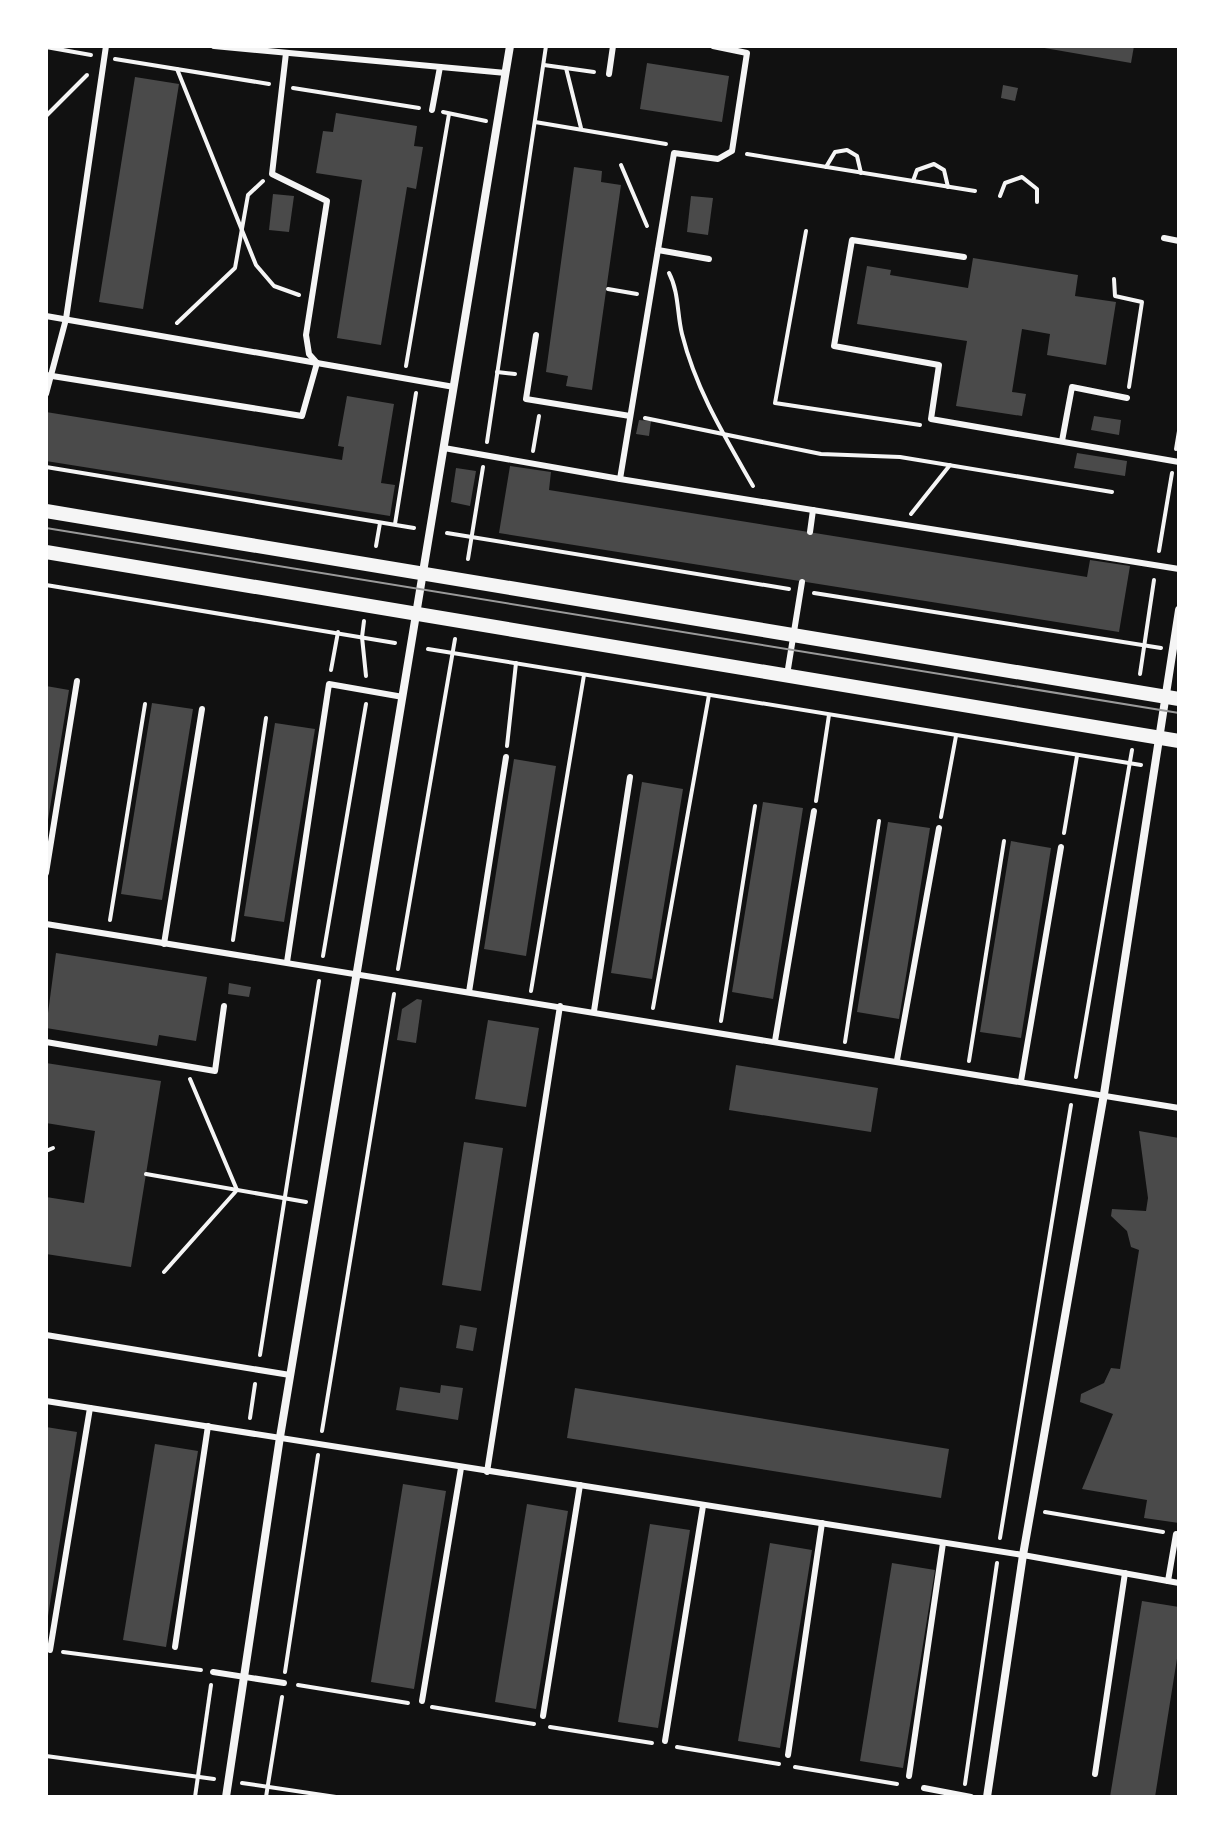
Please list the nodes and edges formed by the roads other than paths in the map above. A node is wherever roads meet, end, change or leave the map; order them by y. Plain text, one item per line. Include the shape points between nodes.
1 (106, 46) edge
2 (214, 46) edge
3 (510, 46) edge
4 (613, 46) edge
5 (713, 46) edge
6 (286, 53) junction
7 (440, 67) junction
8 (506, 73) junction
9 (609, 74) road end
10 (432, 110) dead end
11 (1164, 238) dead end
12 (1179, 241) edge
13 (658, 250) junction
14 (964, 257) dead end
15 (709, 259) dead end
16 (46, 316) edge
17 (66, 319) junction
18 (536, 335) dead end
19 (317, 363) junction
20 (48, 375) edge
21 (454, 387) junction
22 (46, 394) edge
23 (1127, 398) road end
24 (630, 416) junction
25 (1062, 441) junction
26 (444, 448) junction
27 (1177, 461) edge
28 (620, 479) junction
29 (813, 510) junction
30 (46, 511) edge
31 (810, 532) dead end
32 (46, 552) edge
33 (1179, 569) edge
34 (423, 576) junction
35 (802, 582) dead end
36 (1179, 610) edge
37 (417, 614) junction
38 (793, 636) junction
39 (787, 675) junction
40 (77, 681) dead end
41 (403, 697) junction
42 (1172, 698) edge
43 (202, 709) dead end
44 (1159, 737) junction
45 (1179, 741) edge
46 (506, 757) road end
47 (630, 777) dead end
48 (814, 811) road end
49 (939, 828) road end
50 (1061, 847) road end
51 (46, 873) edge
52 (46, 924) edge
53 (164, 944) junction
54 (287, 962) junction
55 (359, 974) junction
56 (469, 992) junction
57 (224, 1006) dead end
58 (560, 1006) junction
59 (594, 1011) junction
60 (775, 1041) junction
61 (46, 1042) edge
62 (897, 1060) junction
63 (1021, 1081) junction
64 (1104, 1094) junction
65 (1179, 1108) edge
66 (46, 1335) edge
67 (290, 1375) junction
68 (46, 1401) edge
69 (90, 1408) junction
70 (208, 1426) junction
71 (280, 1437) junction
72 (461, 1468) junction
73 (487, 1472) junction
74 (580, 1485) junction
75 (703, 1506) junction
76 (822, 1523) junction
77 (1176, 1534) road end
78 (943, 1543) junction
79 (1023, 1555) junction
80 (1125, 1573) junction
81 (1168, 1581) junction
82 (1179, 1583) edge
83 (175, 1647) dead end
84 (50, 1650) road end
85 (213, 1672) road end
86 (244, 1676) junction
87 (284, 1683) road end
88 (423, 1703) road end
89 (543, 1716) dead end
90 (662, 1742) road end
91 (788, 1755) dead end
92 (1095, 1774) dead end
93 (909, 1776) dead end
94 (924, 1788) road end
95 (967, 1796) edge
96 (226, 1797) edge
97 (987, 1797) edge

1 - 17 lane
2 - 6 lane
3 - 8 street
4 - 9 lane
5 - 13 lane via 747,53 732,151 718,159 674,153
6 - 7 lane
6 - 19 lane via 272,174 327,201 306,335 309,354
7 - 8 lane
7 - 10 lane
8 - 21 street
11 - 12 lane
13 - 15 lane
13 - 24 lane
14 - 25 lane via 852,240 834,346 939,365 931,419
16 - 17 lane
17 - 19 lane
17 - 20 lane
18 - 24 lane via 526,399
19 - 20 lane via 302,416
19 - 21 lane
20 - 22 lane
21 - 26 street
23 - 25 lane via 1072,387
24 - 28 lane
25 - 27 lane
26 - 28 lane
26 - 34 street
28 - 29 lane
29 - 31 lane
29 - 33 lane
30 - 34 street
32 - 37 street
34 - 37 street
34 - 38 street
35 - 38 lane
36 - 42 street
37 - 39 street
37 - 41 street
38 - 39 lane
38 - 42 street
39 - 44 street
40 - 51 lane
41 - 54 lane via 329,684
41 - 55 street
42 - 44 street
43 - 53 lane
44 - 45 street
44 - 64 street
46 - 56 lane
47 - 59 lane
48 - 60 lane
49 - 62 lane
50 - 63 lane
52 - 53 lane
53 - 54 lane
54 - 55 lane
55 - 56 lane
55 - 67 street
56 - 58 lane
57 - 61 lane via 215,1071
58 - 59 lane
58 - 73 lane
59 - 60 lane
60 - 62 lane
62 - 63 lane
63 - 64 lane
64 - 65 lane
64 - 79 street
66 - 67 lane
67 - 71 street
68 - 69 lane
69 - 70 lane
69 - 84 lane
70 - 71 lane
70 - 83 lane
71 - 72 lane
71 - 86 street
72 - 73 lane
72 - 88 lane
73 - 74 lane
74 - 75 lane
74 - 89 lane
75 - 76 lane
75 - 90 lane
76 - 78 lane
76 - 91 lane
77 - 81 lane
78 - 79 lane
78 - 93 lane
79 - 80 lane
79 - 97 street
80 - 81 lane
80 - 92 lane
81 - 82 lane
85 - 86 lane
86 - 87 lane
86 - 96 street
94 - 95 lane

